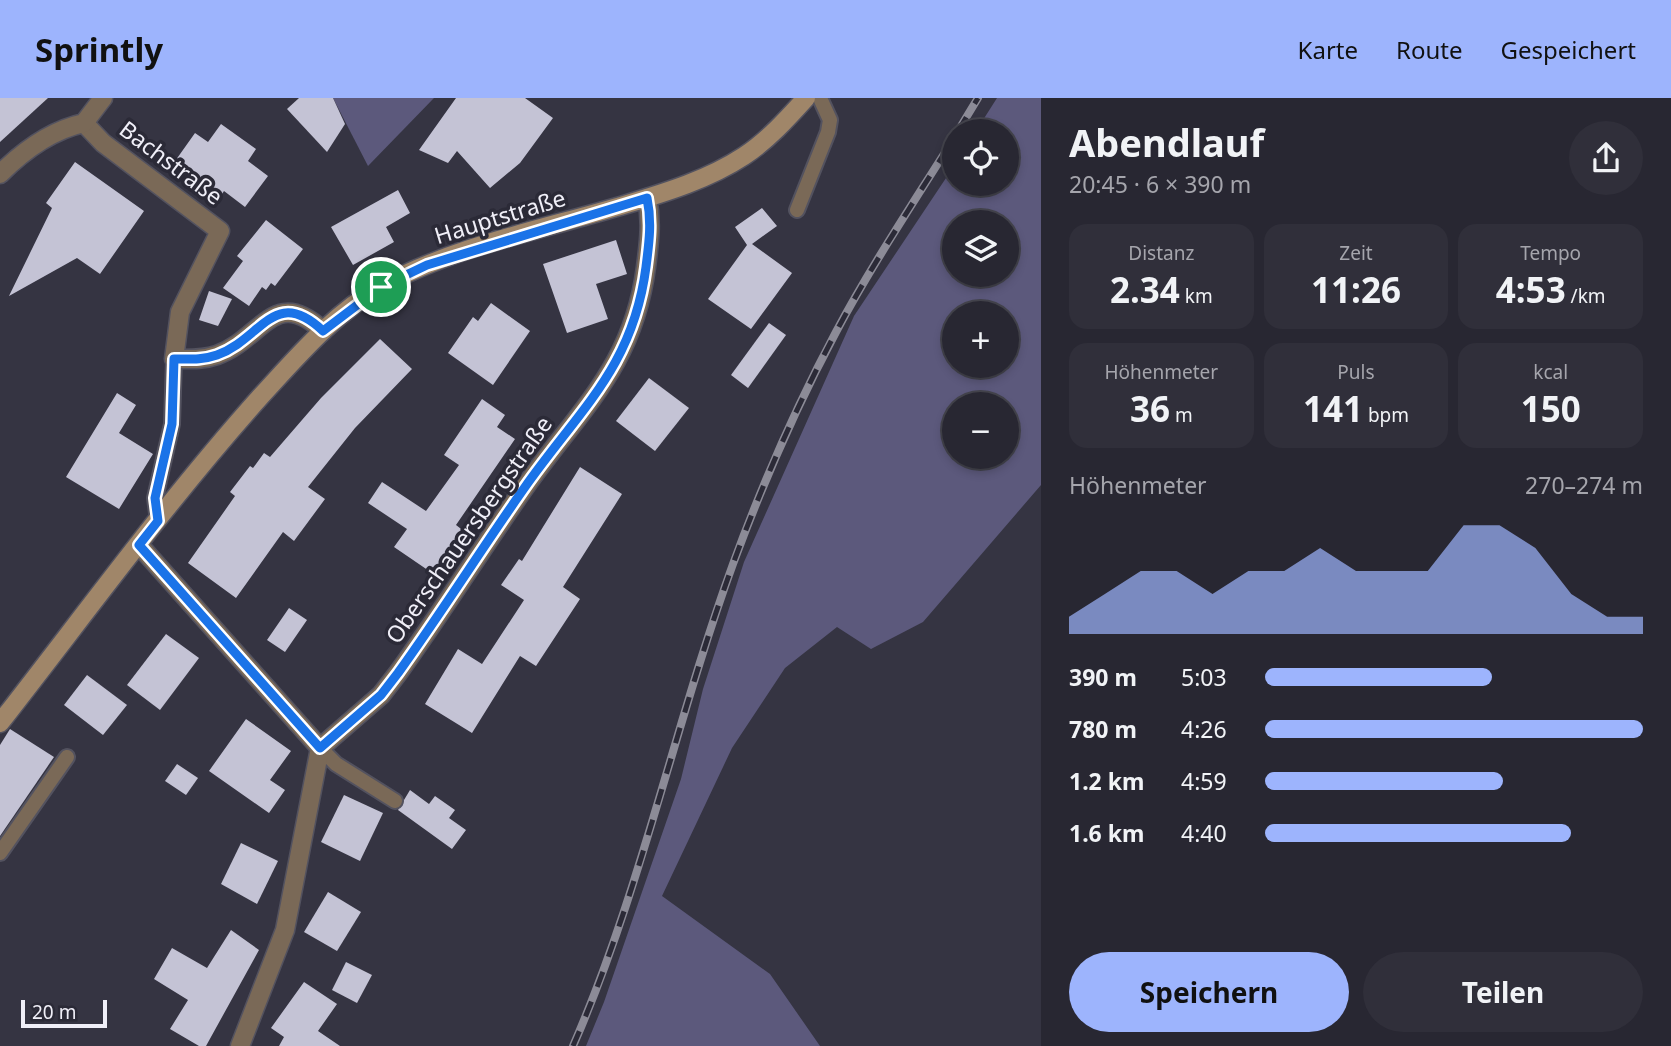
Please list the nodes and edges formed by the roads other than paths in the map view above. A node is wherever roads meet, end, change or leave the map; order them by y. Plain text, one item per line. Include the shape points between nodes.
1 (103, 98) edge
2 (806, 98) edge
3 (820, 98) edge
4 (84, 123) junction
5 (0, 174) edge
6 (647, 198) junction
7 (796, 210) dead end
8 (323, 331) junction
9 (174, 359) junction
10 (158, 521) junction
11 (139, 545) junction
12 (0, 723) edge
13 (320, 748) junction
14 (67, 757) dead end
15 (395, 801) dead end
16 (0, 853) edge
17 (240, 1046) edge

1 - 4 street, Bachstraße
2 - 6 main road, Hauptstraße via 745,156
3 - 7 lane via 830,120 828,132
4 - 5 street, Bachstraße via 65,127 45,139
4 - 9 street, Bachstraße via 103,143 220,231 180,312
6 - 8 main road, Hauptstraße via 427,265 381,287
6 - 13 street, Oberschauersbergstraße via 650,235 642,302 615,368 381,695
8 - 9 street via 306,315 293,311 265,322 218,354
8 - 10 main road, Hauptstraße via 215,449
9 - 10 lane via 172,424 155,498
10 - 11 main road, Hauptstraße
11 - 12 main road, Hauptstraße
11 - 13 street
13 - 15 lane via 336,764
13 - 17 street via 285,930
14 - 16 lane

